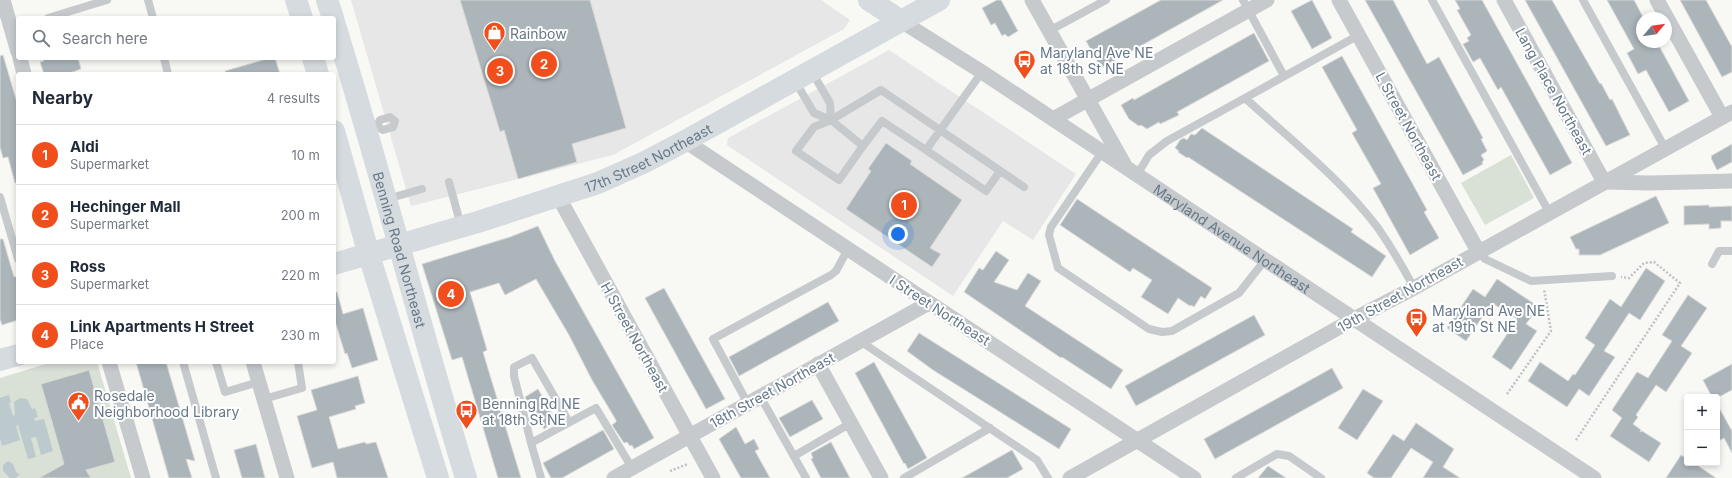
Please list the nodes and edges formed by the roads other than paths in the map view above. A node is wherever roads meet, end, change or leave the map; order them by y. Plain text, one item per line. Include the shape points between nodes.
1 (3, 0) edge
2 (107, 0) edge
3 (148, 0) edge
4 (296, 0) edge
5 (327, 0) edge
6 (869, 0) edge
7 (939, 0) edge
8 (1032, 0) edge
9 (1106, 0) edge
10 (1267, 0) edge
11 (1340, 0) edge
12 (1432, 0) edge
13 (1504, 0) edge
14 (1583, 0) edge
15 (1657, 0) edge
16 (1246, 5) edge
17 (55, 16) edge
18 (152, 16) edge
19 (301, 16) edge
20 (332, 16) edge
21 (901, 21) junction
22 (10, 26) edge
23 (336, 28) edge
24 (1049, 31) junction
25 (1359, 35) junction
26 (16, 46) edge
27 (20, 60) edge
28 (164, 60) edge
29 (314, 60) edge
30 (24, 72) edge
31 (168, 72) edge
32 (317, 72) edge
33 (982, 72) junction
34 (803, 76) junction
35 (1284, 76) junction
36 (1245, 98) junction
37 (1088, 100) junction
38 (1727, 115) edge
39 (1053, 119) junction
40 (831, 120) junction
41 (941, 129) junction
42 (336, 138) edge
43 (685, 141) junction
44 (862, 146) junction
45 (1665, 148) junction
46 (926, 150) junction
47 (1102, 152) junction
48 (1000, 171) junction
49 (1131, 171) junction
50 (1732, 181) edge
51 (449, 182) dead end
52 (1604, 182) junction
53 (1024, 187) dead end
54 (422, 190) dead end
55 (558, 196) junction
56 (0, 197) edge
57 (387, 200) junction
58 (1549, 212) junction
59 (461, 227) junction
60 (399, 245) junction
61 (848, 249) junction
62 (1478, 251) junction
63 (1732, 251) edge
64 (16, 252) edge
65 (369, 254) junction
66 (1265, 260) junction
67 (336, 263) edge
68 (1712, 264) dead end
69 (1612, 276) road end
70 (1414, 288) junction
71 (929, 303) junction
72 (1354, 319) junction
73 (860, 341) junction
74 (16, 356) edge
75 (0, 360) edge
76 (110, 364) edge
77 (184, 364) edge
78 (217, 364) edge
79 (254, 364) edge
80 (298, 364) edge
81 (818, 364) junction
82 (259, 382) junction
83 (264, 399) junction
84 (754, 400) junction
85 (569, 422) junction
86 (851, 423) junction
87 (990, 428) junction
88 (690, 436) junction
89 (1138, 441) junction
90 (531, 443) junction
91 (794, 456) junction
92 (632, 468) junction
93 (143, 478) edge
94 (216, 478) edge
95 (287, 478) edge
96 (438, 478) edge
97 (466, 478) edge
98 (541, 478) edge
99 (616, 478) edge
100 (713, 478) edge
101 (806, 478) edge
102 (881, 478) edge
103 (904, 478) edge
104 (1048, 478) edge
105 (1070, 478) edge
106 (1194, 478) edge
107 (1236, 478) edge
108 (1321, 478) edge
109 (1594, 478) edge

1 - 22 street
2 - 17 lane
3 - 18 lane
4 - 19 main road
5 - 20 main road
6 - 21 main road, Maryland Avenue Northeast
7 - 21 main road, 17th Street Northeast
8 - 24 street
9 - 24 lane
10 - 16 street
11 - 25 street, L Street Northeast
12 - 58 lane
13 - 52 street, Lang Place Northeast
14 - 45 lane
15 - 38 street
16 - 35 lane
16 - 37 street
21 - 33 street, Maryland Avenue Northeast
21 - 34 main road, 17th Street Northeast
22 - 26 street
23 - 57 main road, Benning Road Northeast via 372,128
24 - 37 street
25 - 35 lane
25 - 62 street, L Street Northeast
27 - 30 street
28 - 31 lane
29 - 32 main road
33 - 39 street, Maryland Avenue Northeast
33 - 41 lane
34 - 40 lane via 830,103
34 - 40 lane via 814,113
34 - 43 main road, 17th Street Northeast
35 - 36 lane
36 - 49 lane via 1166,141
36 - 70 lane via 1311,157 1377,227
37 - 39 street
37 - 49 street
38 - 45 street, 19th Street Northeast
39 - 47 street, Maryland Avenue Northeast
40 - 41 lane via 881,90
40 - 44 lane
40 - 44 lane via 814,127 796,151 839,180
41 - 46 lane
41 - 48 lane
42 - 65 main road, Benning Road Northeast
43 - 55 main road, 17th Street Northeast via 614,177
43 - 61 street, I Street Northeast
44 - 46 lane via 882,120
45 - 52 street, 19th Street Northeast
46 - 48 lane via 986,191
47 - 49 street, Maryland Avenue Northeast
47 - 66 lane via 1051,227 1049,235 1058,268 1149,329 1172,331 1239,293
48 - 53 lane
49 - 66 street, Maryland Avenue Northeast
50 - 52 street
51 - 59 lane
52 - 58 street, 19th Street Northeast
54 - 57 lane
55 - 59 main road, 17th Street Northeast
55 - 88 street, H Street Northeast
56 - 64 lane
57 - 60 main road, Benning Road Northeast
58 - 62 street, 19th Street Northeast
59 - 60 main road, 17th Street Northeast
60 - 65 main road, 17th Street Northeast
60 - 97 main road, Benning Road Northeast
61 - 71 street, I Street Northeast
61 - 84 lane via 831,275 713,339
62 - 69 lane via 1485,259 1530,281
62 - 70 street, 19th Street Northeast
63 - 68 lane via 1719,251
65 - 67 main road, 17th Street Northeast
65 - 96 main road, Benning Road Northeast
66 - 72 street, Maryland Avenue Northeast
70 - 72 street, 19th Street Northeast
71 - 73 street, 18th Street Northeast
71 - 89 street, I Street Northeast
72 - 89 street, 19th Street Northeast
72 - 109 street, Maryland Avenue Northeast
73 - 81 street, 18th Street Northeast
73 - 87 lane
74 - 75 main road
76 - 93 street
77 - 94 lane
78 - 82 lane via 224,392
79 - 82 street
80 - 83 lane via 302,388
81 - 84 street, 18th Street Northeast
81 - 86 street
82 - 83 street
83 - 95 street
84 - 88 street, 18th Street Northeast
84 - 91 lane
85 - 90 lane
85 - 90 lane via 532,358 522,362 514,367 514,376
85 - 92 lane via 596,408
86 - 91 lane
86 - 102 street
87 - 103 lane
87 - 104 lane via 1037,460
88 - 92 street, 18th Street Northeast
88 - 100 street, H Street Northeast
89 - 105 street, 19th Street Northeast
89 - 106 street, I Street Northeast
90 - 98 lane
91 - 101 lane
92 - 99 street, 18th Street Northeast
107 - 108 lane via 1277,454 1289,456

